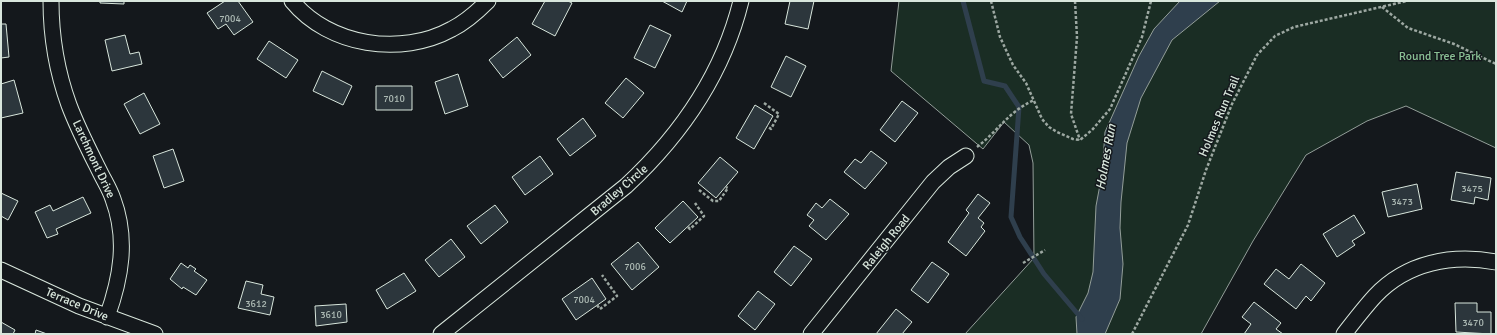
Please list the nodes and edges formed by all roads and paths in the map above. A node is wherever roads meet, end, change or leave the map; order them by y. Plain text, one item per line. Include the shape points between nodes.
1 (51, 1) edge
2 (292, 1) edge
3 (488, 1) edge
4 (741, 1) edge
5 (992, 1) edge
6 (1076, 1) edge
7 (1151, 1) edge
8 (1407, 1) edge
9 (1382, 7) junction
10 (1496, 64) edge
11 (1034, 100) junction
12 (764, 103) dead end
13 (767, 126) dead end
14 (1080, 140) junction
15 (966, 156) joint
16 (726, 187) dead end
17 (698, 190) dead end
18 (695, 203) dead end
19 (688, 227) dead end
20 (1045, 250) dead end
21 (1496, 262) edge
22 (1022, 263) dead end
23 (1, 270) edge
24 (602, 275) dead end
25 (597, 305) dead end
26 (106, 317) junction
27 (155, 334) edge
28 (441, 334) edge
29 (811, 334) edge
30 (1132, 334) edge
31 (1344, 334) edge

1 - 26 street, Larchmont Drive via 53,40 59,74 69,105 114,199 120,221 121,272
2 - 3 street via 312,20 333,32 379,44 405,44 429,39 452,30
4 - 28 street, Bradley Circle via 726,46 709,84 680,128 651,163 626,186
5 - 11 path via 1000,37 1013,66 1026,83
6 - 14 path via 1077,38 1071,114
7 - 14 path via 1142,37 1110,109
8 - 9 path, Holmes Run Trail
9 - 10 path via 1408,28 1454,44
9 - 30 path, Holmes Run Trail via 1294,27 1276,36 1257,55 1232,104 1206,170 1188,226
11 - 14 path via 1042,119 1049,127
11 - 15 path via 1019,107 990,137
12 - 13 path via 779,114 771,129
15 - 29 street, Raleigh Road via 933,182
16 - 17 path via 728,188 719,201 712,201
18 - 19 path via 704,216 690,229
20 - 22 path
21 - 31 street via 1478,258 1455,258 1432,262 1410,270 1376,296
23 - 26 street, Terrace Drive
24 - 25 path via 616,296 600,309
26 - 27 street, Terrace Drive

